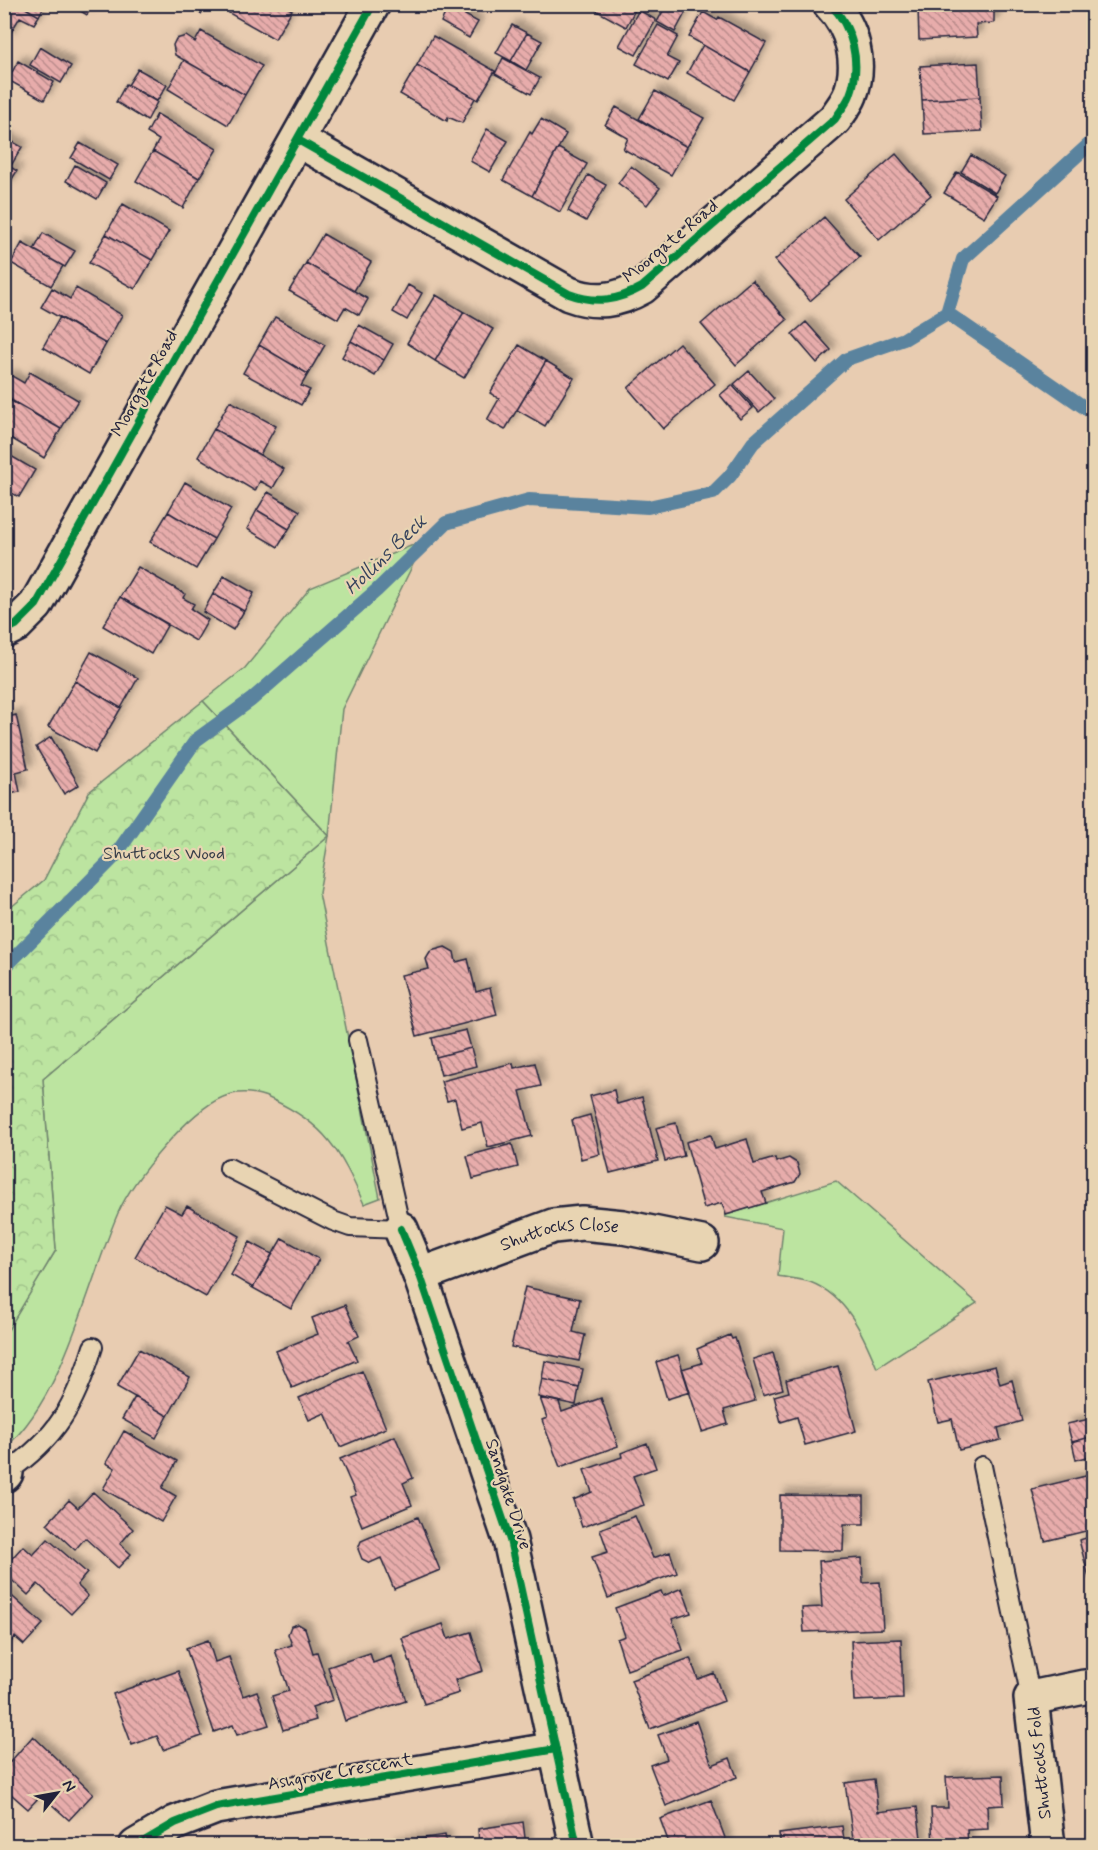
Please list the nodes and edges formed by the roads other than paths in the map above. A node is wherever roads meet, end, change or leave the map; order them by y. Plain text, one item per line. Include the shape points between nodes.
1 (373, 4) edge
2 (830, 4) edge
3 (298, 140) junction
4 (4, 631) edge
5 (358, 1040) dead end
6 (229, 1168) dead end
7 (401, 1229) junction
8 (702, 1244) dead end
9 (420, 1275) junction
10 (93, 1347) dead end
11 (982, 1466) dead end
12 (5, 1474) edge
13 (1084, 1687) dead end
14 (1031, 1698) junction
15 (556, 1749) junction
16 (136, 1845) edge
17 (577, 1845) edge
18 (1048, 1845) edge

1 - 3 street, Moorgate Road
2 - 3 street, Moorgate Road via 841,15 853,40 856,68 850,95 835,119 642,287 625,297 587,300 569,294
3 - 4 street, Moorgate Road via 36,605
5 - 7 lane
6 - 7 lane via 333,1221 350,1227
7 - 9 street, Sandgate Drive
8 - 9 street, Shuttocks Close via 623,1227 582,1223 553,1226
9 - 15 street, Sandgate Drive via 510,1540
10 - 12 lane via 71,1405 54,1431 33,1455
11 - 14 lane
13 - 14 street, Shuttocks Fold
14 - 18 street, Shuttocks Fold
15 - 16 street, Ashgrove Crescent via 216,1808 175,1823
15 - 17 street, Sandgate Drive

